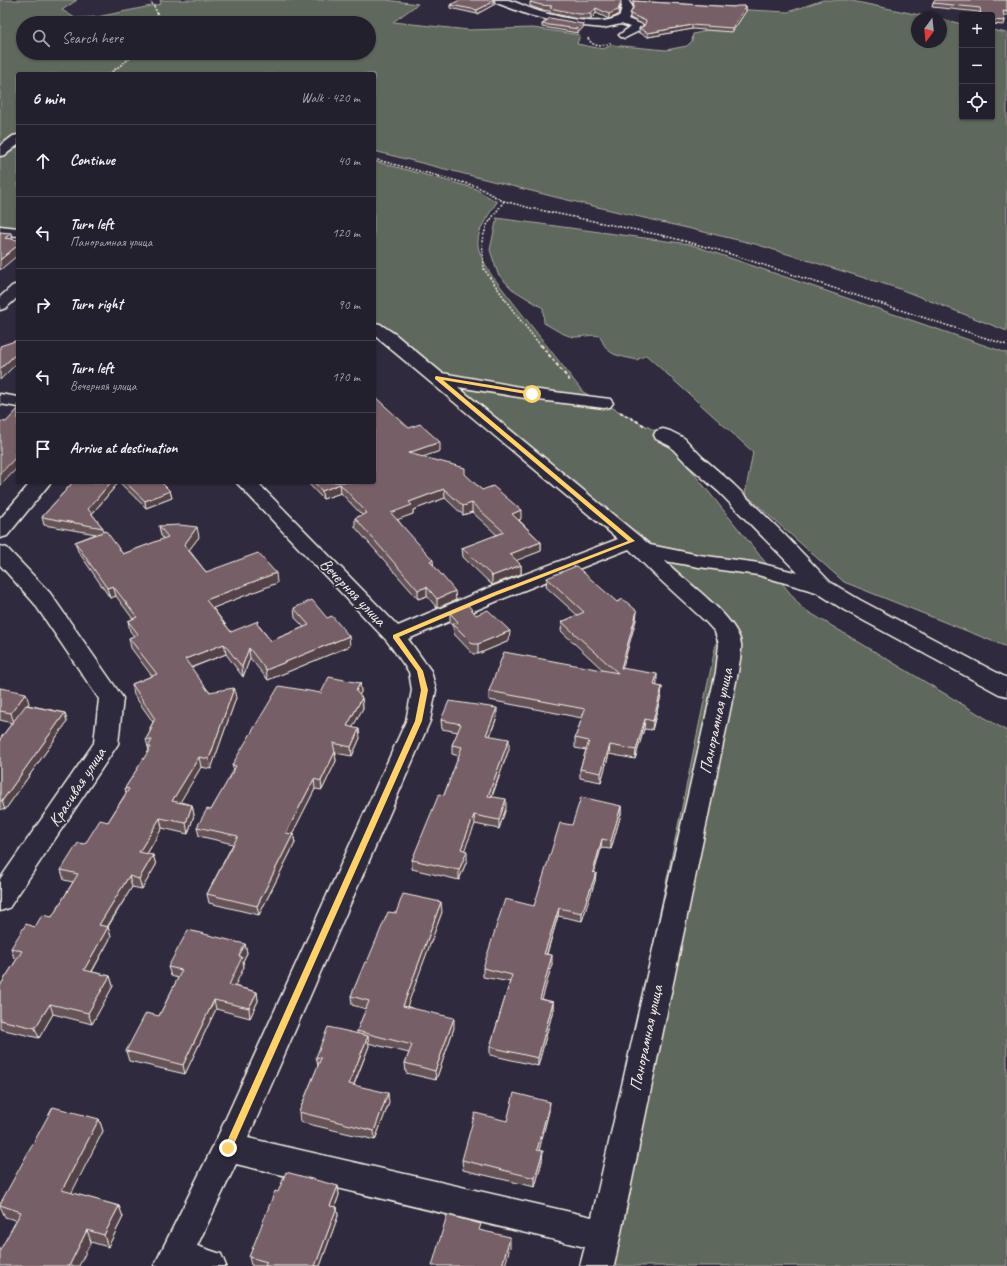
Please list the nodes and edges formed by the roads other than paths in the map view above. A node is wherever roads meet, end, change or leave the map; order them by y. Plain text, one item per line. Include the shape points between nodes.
1 (498, 0) edge
2 (623, 0) edge
3 (639, 2) edge
4 (621, 20) junction
5 (625, 35) dead end
6 (16, 140) edge
7 (0, 152) edge
8 (0, 230) edge
9 (16, 232) edge
10 (16, 291) edge
11 (0, 305) edge
12 (376, 329) edge
13 (436, 378) junction
14 (0, 399) edge
15 (16, 402) edge
16 (604, 403) road end
17 (663, 435) road end
18 (39, 484) edge
19 (248, 484) edge
20 (0, 532) edge
21 (638, 546) junction
22 (0, 552) edge
23 (823, 587) junction
24 (395, 636) junction
25 (1007, 688) edge
26 (0, 900) edge
27 (228, 1148) junction
28 (603, 1235) junction
29 (173, 1261) edge
30 (208, 1266) edge
31 (597, 1266) edge

1 - 4 street via 534,14 562,21 603,25
2 - 3 street
2 - 4 street via 627,6 627,13
4 - 5 street via 639,27
6 - 7 street
8 - 9 street
10 - 11 street
12 - 13 street, Панорамная улица
13 - 16 street
13 - 21 street, Панорамная улица
14 - 15 street
17 - 23 street via 676,442 732,494
18 - 20 street
19 - 24 street, Вечерняя улица
21 - 23 street via 699,561 759,569
21 - 24 street via 494,594
21 - 28 street, Панорамная улица via 714,617 725,630 730,644 727,672
22 - 26 street, Красивая улица via 42,598 111,698 106,744
23 - 25 street via 871,616
24 - 27 street, Вечерняя улица via 420,671 424,690 418,721
27 - 28 street
27 - 29 street, Вечерняя улица
28 - 31 street, Панорамная улица
29 - 30 street

